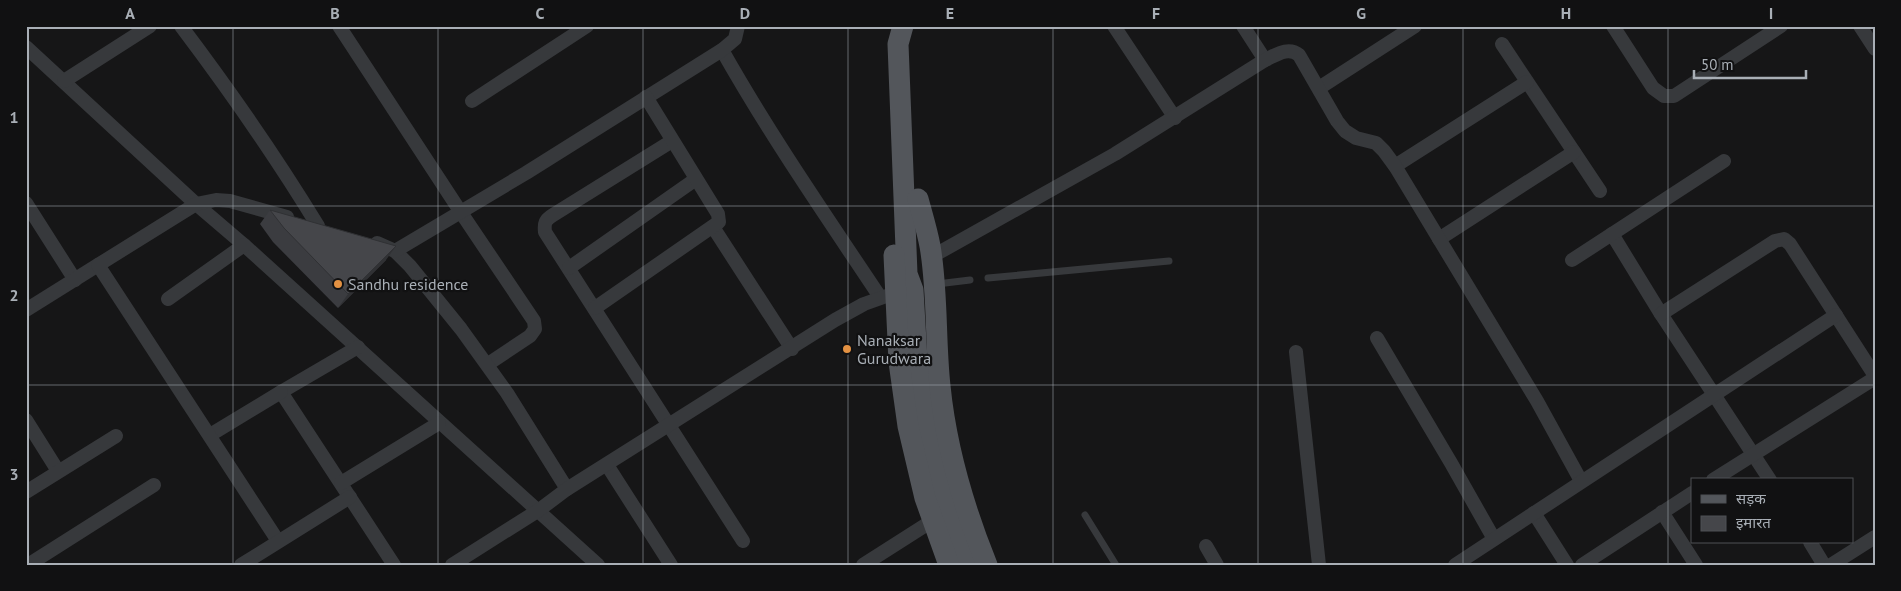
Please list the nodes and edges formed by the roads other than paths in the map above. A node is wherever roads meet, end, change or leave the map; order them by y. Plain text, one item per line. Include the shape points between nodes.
1 (150, 26) edge
2 (181, 26) edge
3 (339, 26) edge
4 (587, 26) edge
5 (738, 26) edge
6 (1114, 26) edge
7 (1243, 26) edge
8 (1415, 26) edge
9 (1613, 26) edge
10 (1781, 26) edge
11 (1860, 26) edge
12 (903, 27) edge
13 (1502, 44) dead end
14 (26, 47) edge
15 (1875, 49) edge
16 (722, 50) junction
17 (1265, 60) junction
18 (64, 81) junction
19 (1527, 82) junction
20 (1319, 88) junction
21 (646, 98) junction
22 (472, 101) dead end
23 (1175, 118) junction
24 (672, 141) junction
25 (1574, 152) junction
26 (1724, 160) dead end
27 (1395, 166) junction
28 (696, 178) junction
29 (1600, 191) dead end
30 (911, 199) junction
31 (26, 203) edge
32 (196, 204) junction
33 (460, 211) junction
34 (713, 227) junction
35 (1612, 234) junction
36 (1439, 239) junction
37 (365, 240) edge
38 (244, 245) junction
39 (395, 251) junction
40 (932, 256) junction
41 (1572, 260) dead end
42 (1169, 261) dead end
43 (98, 265) junction
44 (569, 268) junction
45 (988, 278) dead end
46 (74, 280) junction
47 (970, 280) dead end
48 (934, 284) junction
49 (896, 293) junction
50 (168, 298) dead end
51 (595, 308) junction
52 (26, 310) edge
53 (1661, 314) junction
54 (1836, 315) junction
55 (1377, 338) dead end
56 (358, 347) junction
57 (792, 349) junction
58 (1296, 352) dead end
59 (488, 364) junction
60 (1875, 377) edge
61 (280, 392) junction
62 (1713, 394) junction
63 (26, 420) edge
64 (439, 422) junction
65 (670, 425) junction
66 (210, 435) junction
67 (116, 436) dead end
68 (1753, 454) junction
69 (607, 465) junction
70 (58, 471) junction
71 (1716, 478) edge
72 (1769, 478) edge
73 (1581, 480) junction
74 (341, 483) junction
75 (154, 485) dead end
76 (567, 489) junction
77 (26, 492) edge
78 (1691, 494) edge
79 (350, 497) junction
80 (539, 510) junction
81 (1534, 512) junction
82 (1662, 512) junction
83 (1085, 515) dead end
84 (932, 522) junction
85 (1875, 537) edge
86 (1494, 539) junction
87 (278, 541) junction
88 (743, 541) dead end
89 (1811, 544) edge
90 (1206, 546) dead end
91 (28, 565) edge
92 (241, 565) edge
93 (394, 565) edge
94 (452, 565) edge
95 (598, 565) edge
96 (671, 565) edge
97 (863, 565) edge
98 (949, 565) edge
99 (968, 565) edge
100 (987, 565) edge
101 (1116, 565) edge
102 (1217, 565) edge
103 (1319, 565) edge
104 (1455, 565) edge
105 (1568, 565) edge
106 (1582, 565) edge
107 (1696, 565) edge
108 (1824, 565) edge
109 (1831, 565) edge

1 - 18 street
2 - 32 street via 244,110 323,228 230,201
3 - 33 street
4 - 22 street
5 - 16 street via 735,39
6 - 23 street
7 - 17 street
8 - 20 street
9 - 10 street via 1654,88 1664,96 1674,96
11 - 15 street
12 - 30 main road via 910,46 906,100
13 - 19 street
14 - 18 street
16 - 21 street
16 - 49 street via 778,144
17 - 20 street via 1293,50
17 - 23 street
18 - 32 street
19 - 25 street
19 - 27 street
20 - 27 street via 1345,131 1356,138 1376,143
21 - 24 street
21 - 33 street
23 - 40 street
24 - 28 street
24 - 44 street via 546,220 545,232
25 - 29 street
25 - 36 street
26 - 35 street
27 - 36 street
28 - 34 street via 720,218
28 - 44 street
30 - 40 main road via 926,226
30 - 49 main road via 919,274
31 - 46 street
32 - 38 street
32 - 43 street
33 - 39 street
33 - 59 street via 534,320 535,329 530,336
34 - 51 street
34 - 57 street
35 - 41 street
35 - 53 street
36 - 73 street
37 - 39 street
38 - 50 street
38 - 56 street
39 - 59 street
40 - 48 main road
42 - 45 lane
43 - 46 street
43 - 66 street
44 - 51 street
46 - 52 street
47 - 48 lane
48 - 100 main road via 945,429 963,497
49 - 57 street via 835,320
49 - 84 main road via 899,362 908,426
49 - 99 main road via 917,359 924,414 940,480
51 - 65 street
53 - 54 street via 1775,241 1784,239
53 - 62 street
54 - 60 street
54 - 62 street
55 - 86 street
56 - 61 street
56 - 64 street
57 - 65 street
58 - 103 street
59 - 76 street
60 - 68 street
61 - 66 street
61 - 74 street
62 - 68 street
62 - 73 street
63 - 70 street
64 - 74 street
64 - 80 street
65 - 69 street
65 - 88 street
66 - 87 street
67 - 70 street
68 - 71 street
68 - 72 street
69 - 76 street
69 - 96 street
70 - 77 street
73 - 81 street
74 - 79 street
75 - 91 street
76 - 80 street
78 - 82 street
79 - 87 street
79 - 93 street
80 - 94 street
80 - 95 street
81 - 86 street
81 - 105 street
82 - 106 street
82 - 107 street
83 - 101 lane
84 - 97 street
84 - 98 main road
85 - 109 street
86 - 104 street
87 - 92 street
89 - 108 street
90 - 102 street

